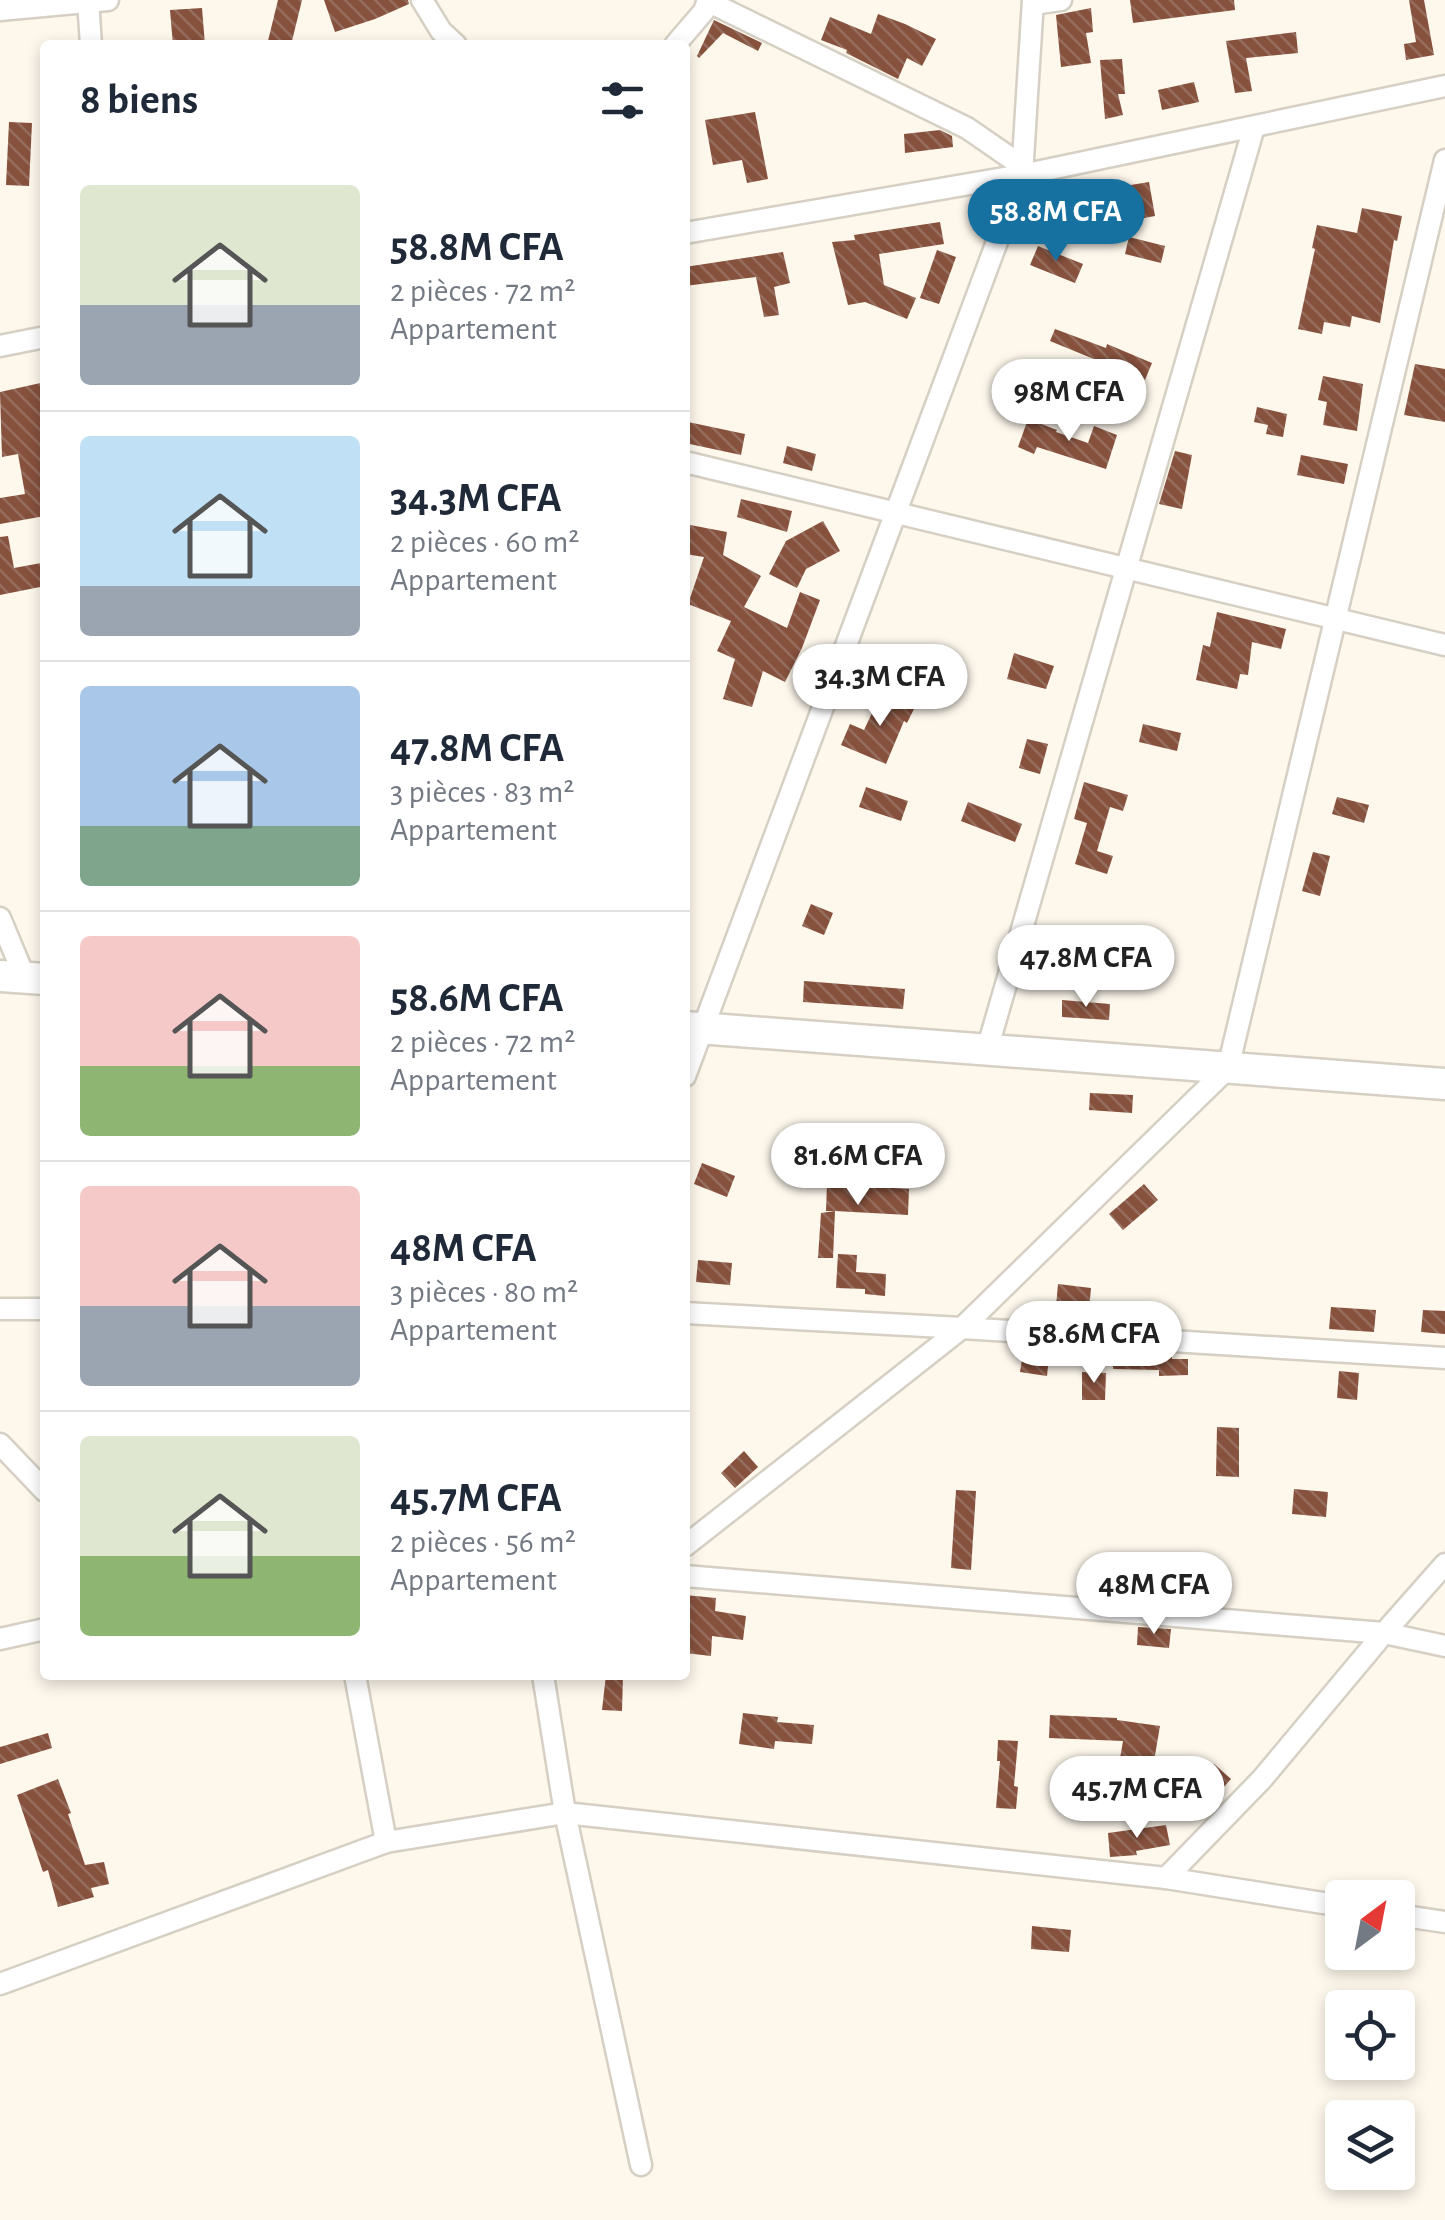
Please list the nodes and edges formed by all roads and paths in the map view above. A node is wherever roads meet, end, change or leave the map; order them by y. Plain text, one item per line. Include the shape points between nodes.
1 (422, 0) edge
2 (708, 0) edge
3 (1061, 0) edge
4 (95, 1) edge
5 (1033, 2) edge
6 (0, 10) edge
7 (91, 40) edge
8 (445, 40) edge
9 (679, 40) edge
10 (1445, 86) edge
11 (1254, 127) junction
12 (1445, 160) edge
13 (1022, 171) junction
14 (690, 231) edge
15 (40, 338) edge
16 (0, 346) edge
17 (690, 463) edge
18 (897, 514) junction
19 (1127, 569) junction
20 (1336, 619) junction
21 (1445, 645) edge
22 (0, 918) edge
23 (23, 977) edge
24 (694, 1028) edge
25 (987, 1050) junction
26 (1228, 1068) junction
27 (1445, 1084) edge
28 (0, 1309) edge
29 (40, 1309) edge
30 (690, 1314) edge
31 (962, 1328) junction
32 (1445, 1358) edge
33 (0, 1444) edge
34 (9, 1463) edge
35 (40, 1486) edge
36 (690, 1542) edge
37 (1445, 1564) edge
38 (690, 1576) edge
39 (40, 1630) edge
40 (1384, 1633) junction
41 (0, 1639) edge
42 (1445, 1646) edge
43 (357, 1680) edge
44 (544, 1680) edge
45 (565, 1812) junction
46 (386, 1842) junction
47 (1166, 1878) junction
48 (1325, 1903) edge
49 (1415, 1918) edge
50 (1445, 1922) edge
51 (0, 1984) edge
52 (642, 2165) dead end

1 - 8 street
2 - 9 street
2 - 13 street via 967,128
3 - 5 street
4 - 6 street
4 - 7 street
5 - 13 street
10 - 11 street
11 - 13 street
11 - 19 street
12 - 20 street
13 - 14 street
13 - 18 street
15 - 16 street
17 - 18 street
18 - 19 street
18 - 24 street
19 - 20 street
19 - 25 street
20 - 21 street
20 - 26 street
22 - 23 street
24 - 25 street
25 - 26 street
26 - 27 street
26 - 31 street
28 - 29 street
30 - 31 street
31 - 32 street
31 - 36 street
33 - 34 street
34 - 35 street
37 - 40 street
38 - 40 street
39 - 41 street
40 - 42 street
40 - 47 street via 1262,1779
43 - 46 street
44 - 45 street
45 - 46 street
45 - 47 street
45 - 52 street
46 - 51 street
47 - 48 street
49 - 50 street

